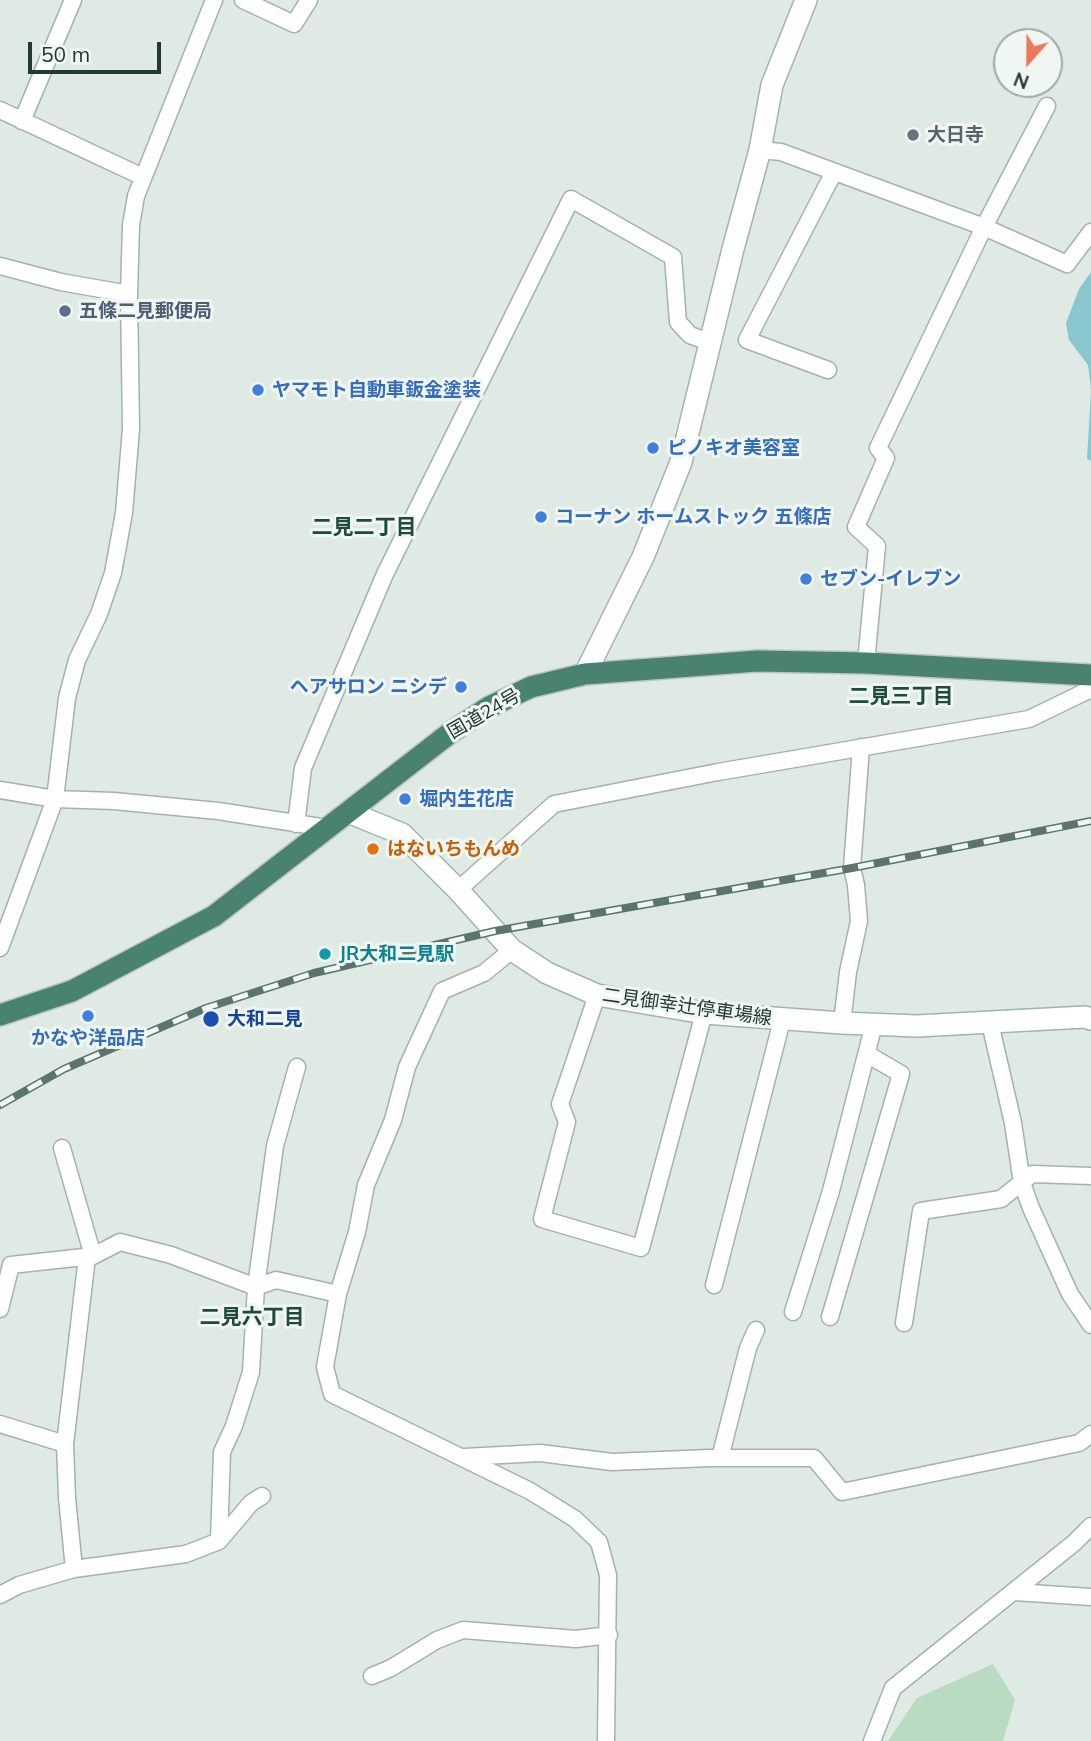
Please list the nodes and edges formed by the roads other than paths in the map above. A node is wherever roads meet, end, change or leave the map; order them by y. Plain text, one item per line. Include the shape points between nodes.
1 (73, 0) edge
2 (214, 0) edge
3 (243, 0) edge
4 (309, 0) edge
5 (806, 0) edge
6 (1047, 106) dead end
7 (0, 110) edge
8 (22, 121) junction
9 (760, 150) junction
10 (834, 172) junction
11 (143, 177) junction
12 (984, 227) junction
13 (1091, 232) edge
14 (0, 266) edge
15 (130, 294) junction
16 (711, 343) junction
17 (828, 370) dead end
18 (866, 663) junction
19 (585, 674) junction
20 (1091, 675) edge
21 (1091, 689) edge
22 (861, 747) junction
23 (0, 790) edge
24 (55, 799) junction
25 (348, 812) junction
26 (296, 824) junction
27 (327, 828) junction
28 (458, 890) junction
29 (0, 948) edge
30 (512, 950) junction
31 (597, 995) junction
32 (704, 1013) junction
33 (0, 1015) edge
34 (782, 1020) junction
35 (1091, 1020) edge
36 (842, 1023) junction
37 (990, 1023) junction
38 (874, 1024) junction
39 (867, 1054) junction
40 (297, 1067) dead end
41 (62, 1148) dead end
42 (1091, 1176) edge
43 (1023, 1183) junction
44 (90, 1257) junction
45 (714, 1285) dead end
46 (256, 1287) junction
47 (338, 1294) junction
48 (0, 1310) edge
49 (793, 1312) dead end
50 (830, 1317) dead end
51 (904, 1323) dead end
52 (1091, 1325) edge
53 (756, 1330) dead end
54 (0, 1423) edge
55 (1091, 1434) edge
56 (65, 1444) junction
57 (462, 1457) junction
58 (720, 1458) junction
59 (262, 1496) dead end
60 (1091, 1526) edge
61 (219, 1541) junction
62 (75, 1569) junction
63 (1015, 1592) junction
64 (0, 1595) edge
65 (1091, 1597) edge
66 (609, 1635) junction
67 (372, 1676) dead end
68 (606, 1741) edge
69 (872, 1741) edge

1 - 8 street
2 - 11 street
3 - 4 street via 294,24
5 - 9 main road via 772,85
6 - 12 street
7 - 8 street
8 - 11 street
9 - 10 street via 780,152
9 - 16 main road
10 - 12 street
10 - 17 street via 747,340
11 - 15 street via 131,225
12 - 13 street via 1067,264
12 - 18 street via 878,448 886,458 856,527 877,546
14 - 15 street
15 - 24 street via 131,429 124,513 113,573 77,660 67,698
16 - 19 main road via 681,461 643,557
16 - 26 street via 690,335 678,322 673,257 571,199 385,574 303,768
18 - 19 highway, 国道24号 via 757,661
18 - 20 highway, 国道24号
19 - 25 highway, 国道24号 via 531,688 489,707
21 - 22 street via 1029,719
22 - 28 street via 554,804
22 - 36 street via 852,868 859,921
23 - 24 street
24 - 26 street via 218,811
24 - 29 street
25 - 27 highway, 国道24号
25 - 28 main road, 二見御幸辻停車場線 via 402,834
26 - 27 street
27 - 33 highway, 国道24号 via 214,916 72,991
28 - 30 main road, 二見御幸辻停車場線
30 - 31 main road, 二見御幸辻停車場線 via 547,973
30 - 47 street via 484,973 442,991 407,1067 393,1120 366,1185
31 - 32 main road, 二見御幸辻停車場線
31 - 32 street via 560,1104 568,1122 542,1219 641,1248
32 - 34 main road, 二見御幸辻停車場線
34 - 36 main road, 二見御幸辻停車場線
34 - 45 street
35 - 37 main road, 二見御幸辻停車場線
36 - 38 main road, 二見御幸辻停車場線
37 - 38 main road, 二見御幸辻停車場線
37 - 43 street
38 - 39 street
39 - 49 street
39 - 50 street via 901,1074
40 - 46 street via 275,1146
41 - 44 street
42 - 43 street via 1032,1174
43 - 51 street via 1001,1199 921,1211
43 - 52 street via 1070,1294
44 - 46 street via 120,1242 171,1255
44 - 48 street via 11,1265
44 - 56 street
46 - 47 street via 276,1280
46 - 61 street via 251,1372 222,1452
47 - 57 street via 325,1367 331,1394
53 - 58 street via 747,1348
54 - 56 street
55 - 58 street via 1079,1443 842,1492 814,1458
56 - 62 street
57 - 58 street via 540,1453 612,1462
57 - 66 street via 530,1491 575,1519 599,1542 608,1575
59 - 61 street
60 - 63 street
61 - 62 street via 186,1554
62 - 64 street
63 - 65 street
63 - 69 street via 893,1688
66 - 67 street via 576,1639 463,1630
66 - 68 street

